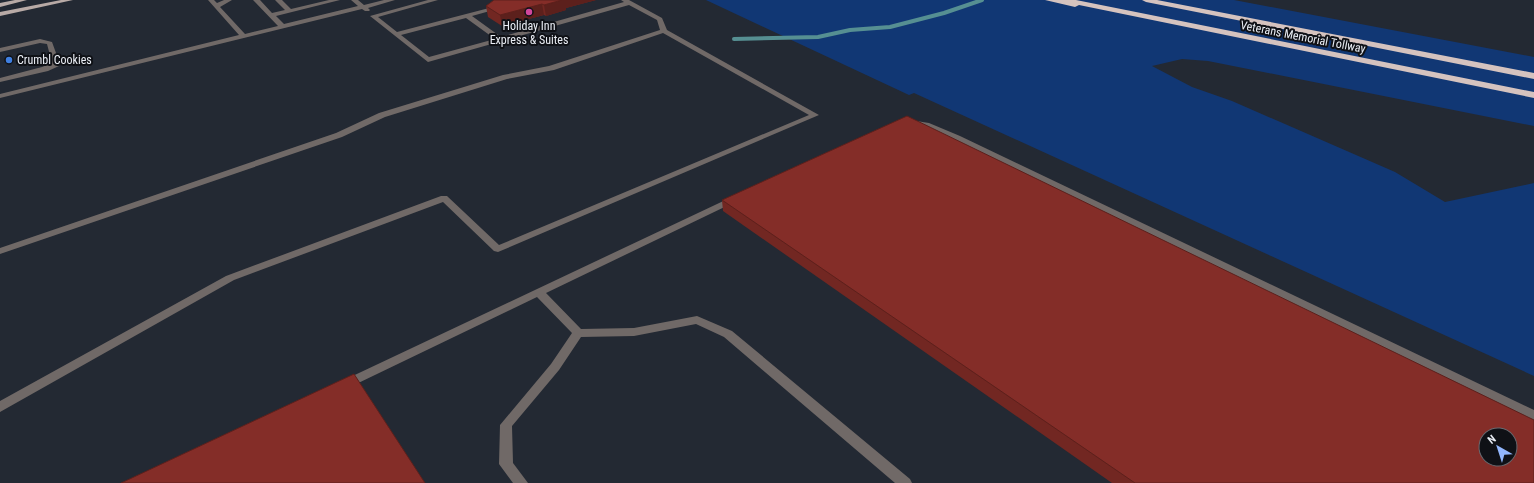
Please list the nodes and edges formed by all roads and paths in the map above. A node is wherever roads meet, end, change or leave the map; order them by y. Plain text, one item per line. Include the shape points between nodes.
1 (24, 0) edge
2 (70, 0) edge
3 (211, 0) edge
4 (229, 0) edge
5 (256, 0) edge
6 (278, 0) edge
7 (337, 0) edge
8 (354, 0) edge
9 (392, 0) edge
10 (435, 0) edge
11 (504, 0) edge
12 (1049, 0) edge
13 (1067, 0) edge
14 (1146, 0) edge
15 (626, 1) edge
16 (0, 5) edge
17 (217, 6) junction
18 (363, 7) junction
19 (290, 11) junction
20 (0, 14) edge
21 (271, 15) junction
22 (466, 15) junction
23 (373, 16) junction
24 (1137, 16) junction
25 (283, 27) junction
26 (664, 31) junction
27 (396, 34) junction
28 (244, 37) junction
29 (500, 40) junction
30 (0, 50) edge
31 (1534, 76) edge
32 (0, 80) edge
33 (1534, 95) edge
34 (0, 96) edge
35 (904, 121) edge
36 (746, 194) edge
37 (0, 251) edge
38 (538, 292) junction
39 (578, 333) junction
40 (338, 388) edge
41 (0, 407) edge
42 (1534, 416) edge
43 (521, 483) edge
44 (905, 483) edge

1 - 16 main road
2 - 20 main road
3 - 17 lane
4 - 17 lane
5 - 21 lane
6 - 19 lane
7 - 19 lane
8 - 18 lane
9 - 18 lane
10 - 23 lane
11 - 22 lane via 495,8
12 - 24 highway
13 - 24 highway, Veterans Memorial Tollway
14 - 31 highway, Veterans Memorial Tollway
15 - 26 lane via 660,19
15 - 29 lane
17 - 28 lane
18 - 23 lane
18 - 25 lane
19 - 21 lane
21 - 25 lane
22 - 27 lane
22 - 29 lane
23 - 27 lane
24 - 33 highway, Veterans Memorial Tollway
25 - 28 lane
26 - 37 lane via 551,68 506,77 382,116 339,135
26 - 41 lane via 815,115 498,249 444,198 230,278
27 - 29 lane via 428,60
28 - 34 lane
30 - 32 lane via 40,41 50,43 56,64
35 - 42 lane via 926,125 957,138
36 - 38 lane
38 - 39 lane
38 - 40 lane
39 - 43 lane via 555,367 506,425 506,464
39 - 44 lane via 634,332 697,320 728,334

